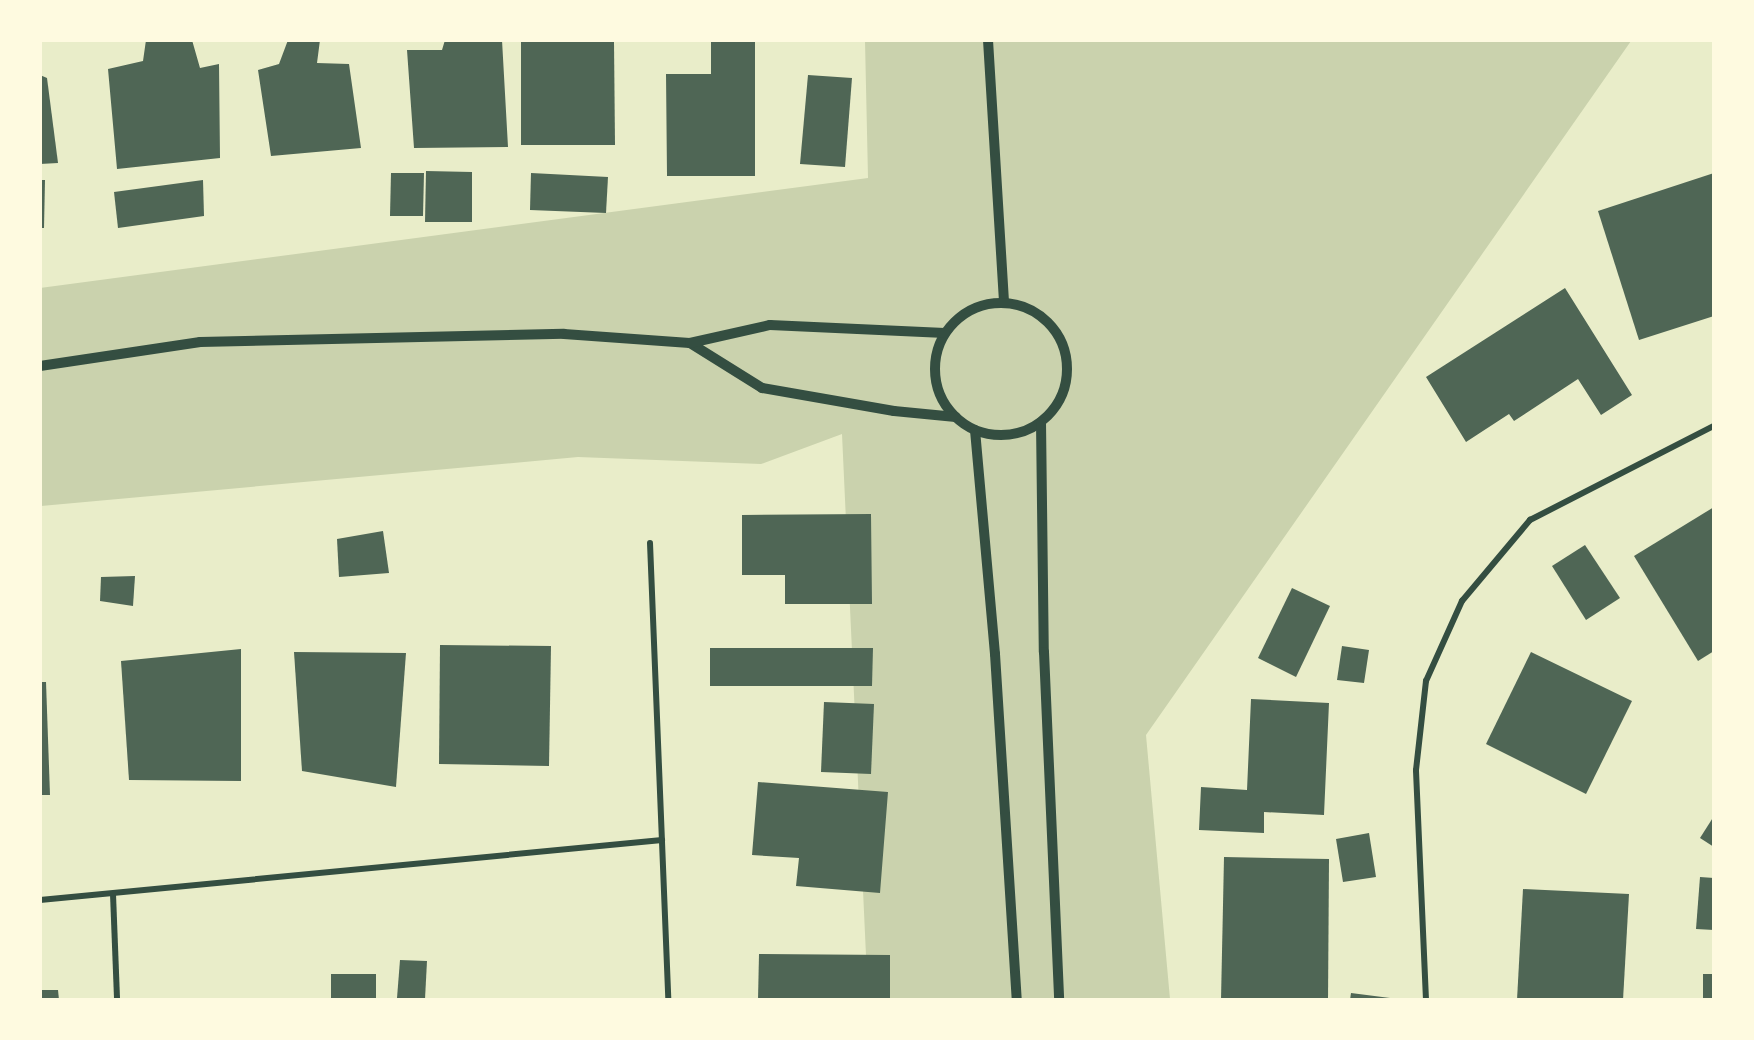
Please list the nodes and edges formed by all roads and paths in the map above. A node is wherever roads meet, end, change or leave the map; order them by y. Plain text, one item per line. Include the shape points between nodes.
1 (988, 40) edge
2 (1004, 302) junction
3 (945, 333) junction
4 (690, 343) junction
5 (40, 366) edge
6 (956, 417) junction
7 (1041, 422) junction
8 (1713, 426) edge
9 (975, 430) junction
10 (650, 543) dead end
11 (662, 840) junction
12 (113, 894) junction
13 (40, 900) edge
14 (117, 999) edge
15 (668, 999) edge
16 (1017, 999) edge
17 (1059, 999) edge
18 (1426, 999) edge

1 - 2 street
2 - 3 street via 982,305 961,316
2 - 7 street via 1026,308 1046,320 1060,338 1066,361 1065,383 1057,405
3 - 4 street via 770,325
3 - 6 street via 937,354 935,377 942,399
4 - 5 street via 564,334 200,342
4 - 6 street via 762,388 894,411
6 - 9 street
7 - 9 street via 1020,432 998,435
7 - 17 street via 1044,652
8 - 18 street via 1530,520 1462,602 1426,681 1416,770
9 - 16 street via 995,654
10 - 11 street
11 - 12 street
11 - 15 street
12 - 13 street
12 - 14 street

